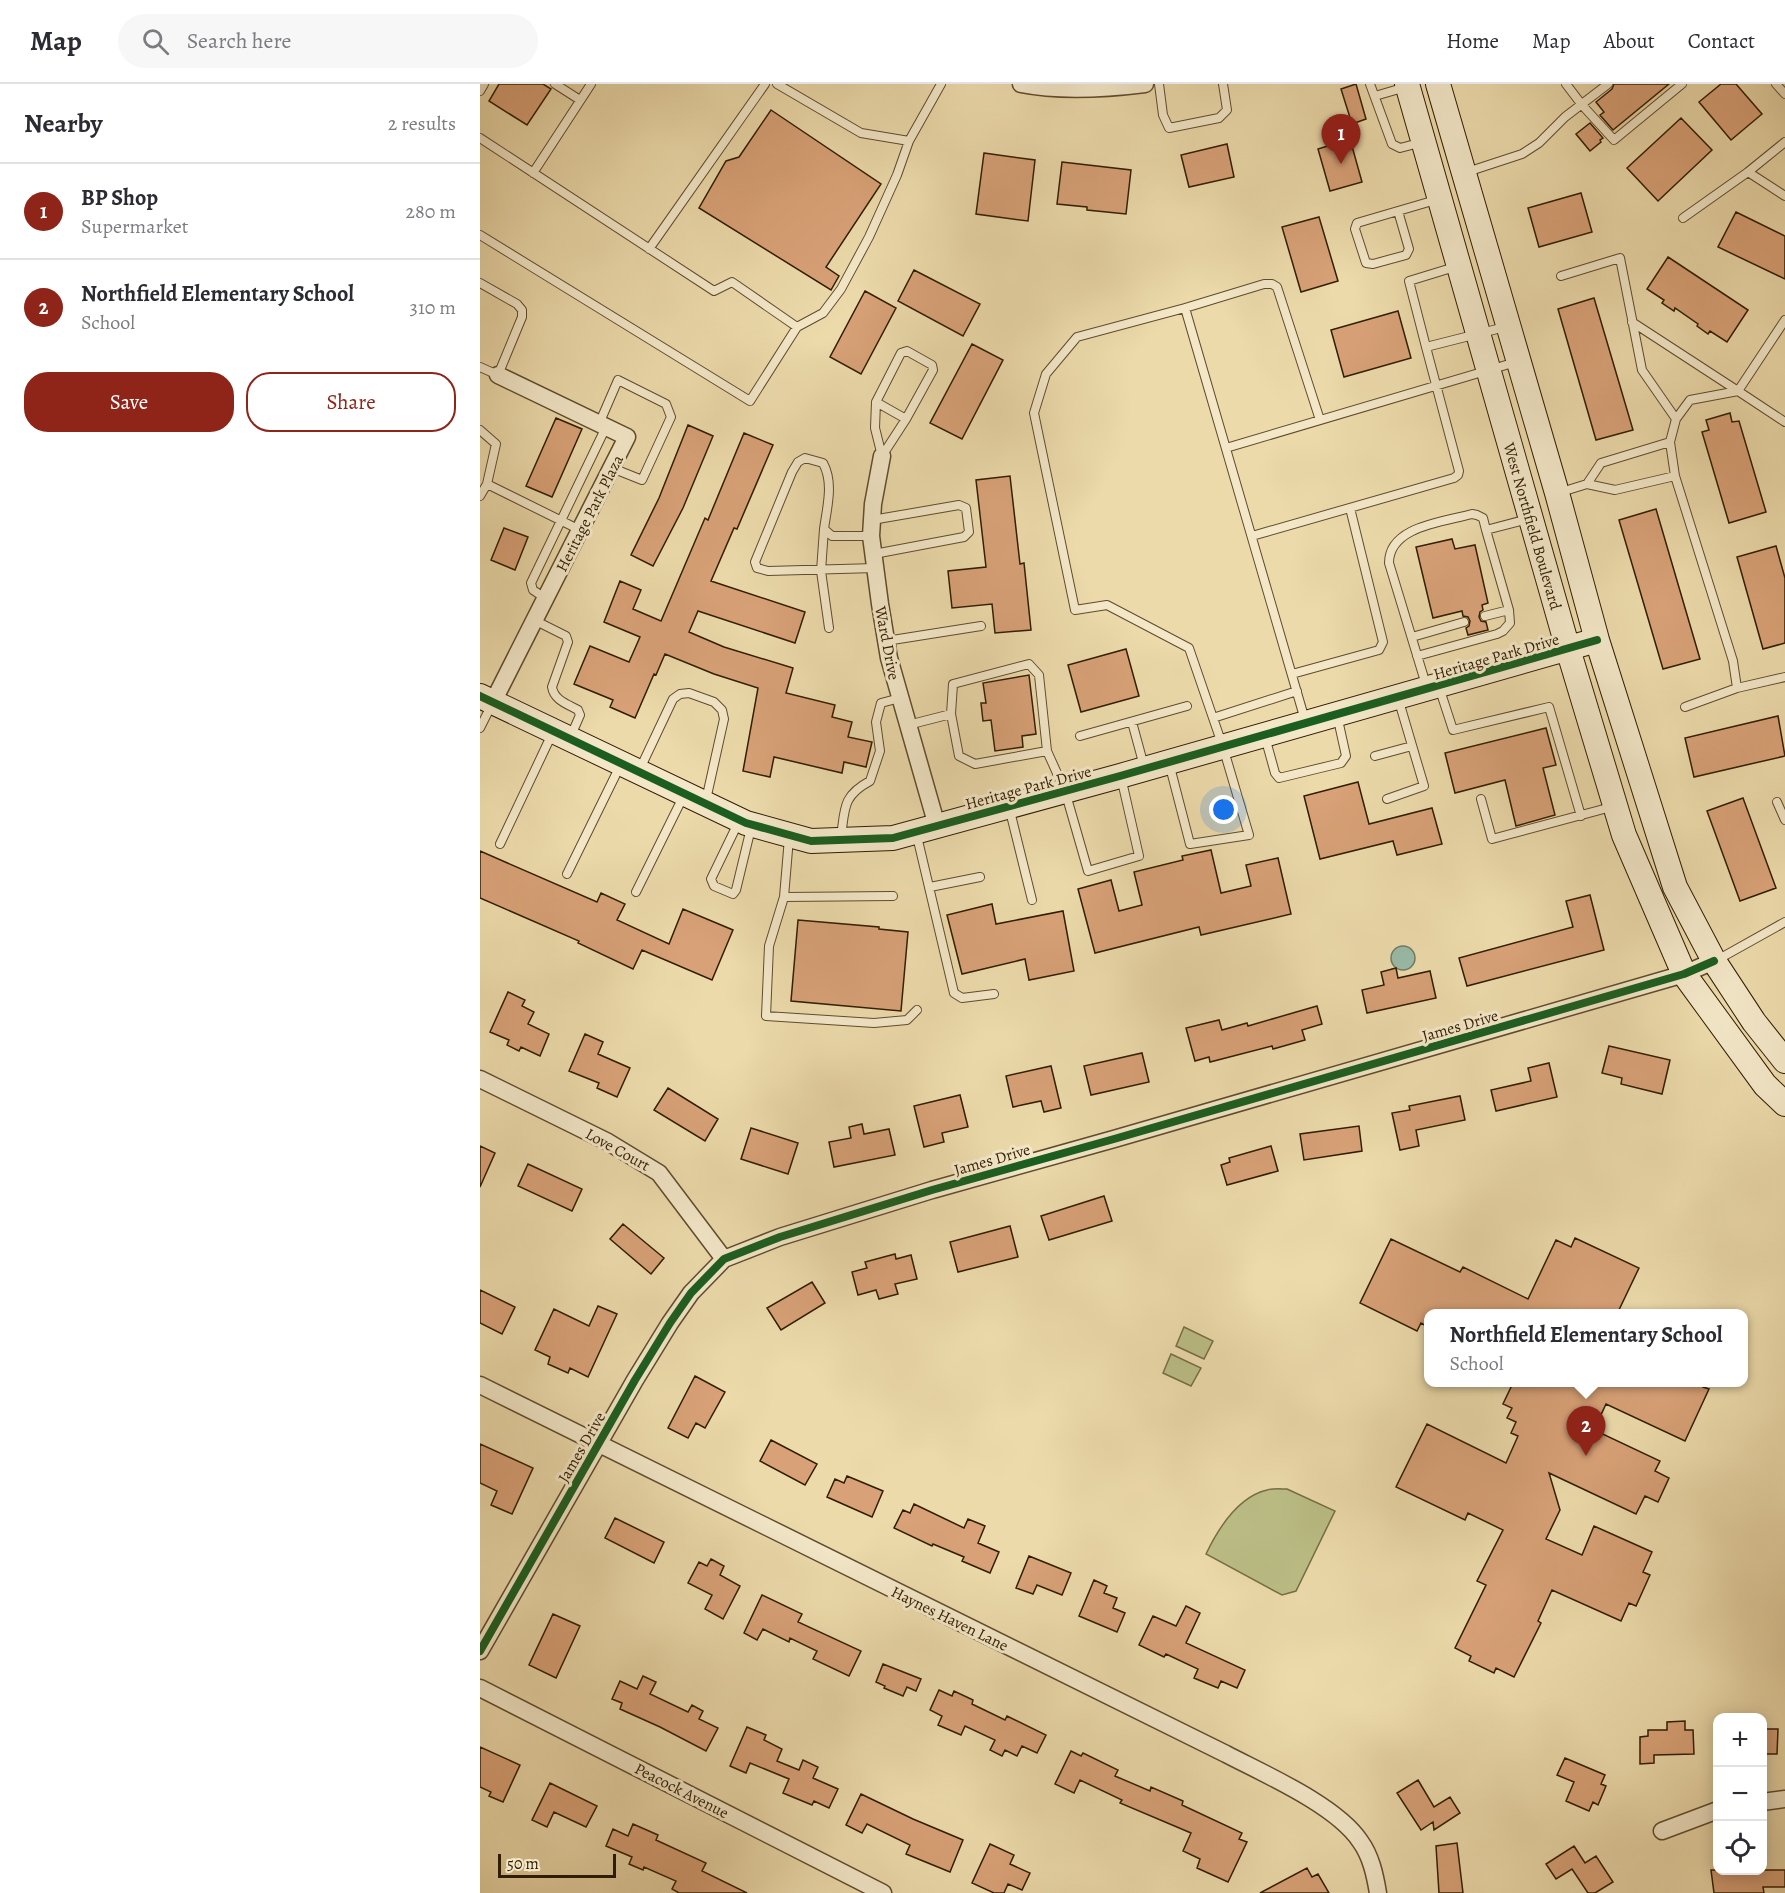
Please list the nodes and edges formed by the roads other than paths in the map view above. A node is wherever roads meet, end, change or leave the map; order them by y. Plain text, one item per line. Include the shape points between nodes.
1 (484, 84) edge
2 (548, 84) edge
3 (555, 84) edge
4 (591, 84) edge
5 (765, 84) edge
6 (777, 84) edge
7 (940, 84) edge
8 (1021, 84) edge
9 (1138, 84) edge
10 (1159, 84) edge
11 (1223, 84) edge
12 (1371, 84) edge
13 (1438, 84) edge
14 (1566, 84) edge
15 (1608, 84) edge
16 (1682, 84) edge
17 (1776, 84) edge
18 (1407, 85) edge
19 (480, 91) edge
20 (566, 91) junction
21 (1785, 94) edge
22 (1375, 96) junction
23 (580, 100) junction
24 (1582, 105) junction
25 (480, 138) edge
26 (909, 141) junction
27 (1423, 142) junction
28 (1785, 142) edge
29 (1748, 172) junction
30 (533, 173) junction
31 (1464, 173) junction
32 (1785, 196) edge
33 (1440, 199) junction
34 (1398, 211) junction
35 (1683, 218) dead end
36 (480, 235) edge
37 (649, 249) junction
38 (1459, 266) junction
39 (1561, 276) dead end
40 (480, 283) edge
41 (1185, 308) junction
42 (1785, 320) edge
43 (1632, 322) junction
44 (797, 327) junction
45 (1509, 327) junction
46 (1478, 334) junction
47 (1426, 347) junction
48 (1519, 362) junction
49 (480, 367) edge
50 (1489, 370) junction
51 (498, 375) junction
52 (1436, 386) junction
53 (1738, 391) junction
54 (876, 402) junction
55 (906, 419) junction
56 (1676, 419) junction
57 (1320, 420) junction
58 (1785, 422) edge
59 (602, 425) junction
60 (480, 430) edge
61 (1670, 442) junction
62 (1226, 448) junction
63 (882, 456) junction
64 (612, 468) junction
65 (1675, 476) junction
66 (1587, 483) junction
67 (487, 484) junction
68 (1557, 493) junction
69 (480, 496) edge
70 (1350, 508) junction
71 (1529, 511) junction
72 (561, 520) junction
73 (872, 528) junction
74 (824, 529) junction
75 (580, 530) junction
76 (1486, 530) junction
77 (1252, 536) junction
78 (875, 561) junction
79 (821, 571) junction
80 (545, 598) junction
81 (1509, 609) junction
82 (1485, 616) dead end
83 (534, 620) junction
84 (1464, 622) dead end
85 (981, 626) dead end
86 (830, 628) dead end
87 (1412, 637) junction
88 (1597, 640) junction
89 (886, 641) junction
90 (1568, 649) junction
91 (1417, 656) junction
92 (1292, 674) junction
93 (1785, 677) edge
94 (1433, 687) junction
95 (1737, 688) junction
96 (1297, 691) junction
97 (1398, 697) junction
98 (900, 698) junction
99 (486, 699) edge
100 (1187, 706) dead end
101 (1685, 707) dead end
102 (951, 714) junction
103 (1336, 715) junction
104 (1213, 718) junction
105 (1132, 722) junction
106 (1306, 723) junction
107 (908, 725) junction
108 (480, 728) edge
109 (562, 735) junction
110 (1264, 735) junction
111 (1080, 736) dead end
112 (1412, 746) junction
113 (1223, 747) junction
114 (1047, 751) junction
115 (1375, 756) dead end
116 (1169, 762) junction
117 (630, 767) junction
118 (1145, 769) junction
119 (1120, 776) junction
120 (1065, 791) junction
121 (695, 798) junction
122 (1387, 799) dead end
123 (1481, 799) dead end
124 (1777, 802) dead end
125 (1615, 806) junction
126 (1008, 807) junction
127 (1581, 816) junction
128 (1785, 820) edge
129 (746, 822) junction
130 (926, 829) junction
131 (789, 835) junction
132 (841, 840) junction
133 (500, 844) dead end
134 (567, 874) dead end
135 (980, 877) dead end
136 (930, 887) junction
137 (636, 892) dead end
138 (894, 896) dead end
139 (784, 897) junction
140 (1032, 900) dead end
141 (1785, 922) edge
142 (1714, 961) junction
143 (1684, 974) junction
144 (994, 994) dead end
145 (917, 1010) dead end
146 (1785, 1061) edge
147 (480, 1079) edge
148 (1785, 1104) edge
149 (724, 1259) junction
150 (480, 1385) edge
151 (598, 1444) junction
152 (480, 1651) edge
153 (480, 1688) edge
154 (1785, 1799) edge
155 (1767, 1801) edge
156 (1713, 1812) edge
157 (1662, 1831) dead end
158 (883, 1893) edge
159 (1378, 1893) edge

1 - 19 lane
2 - 20 lane
3 - 20 lane
4 - 23 lane
5 - 37 lane
6 - 26 lane via 861,133
7 - 26 lane
8 - 9 street via 1110,89
10 - 11 lane via 1169,128 1219,118 1227,110
12 - 22 lane
13 - 31 main road, West Northfield Boulevard
14 - 24 lane
15 - 24 lane
16 - 24 lane via 1614,140
17 - 21 lane
18 - 22 lane
18 - 27 main road, West Northfield Boulevard
20 - 23 lane
22 - 27 lane via 1392,144 1400,148
23 - 30 lane
24 - 31 lane via 1522,154
25 - 30 lane
26 - 44 lane via 869,237 841,289 823,313
27 - 33 main road, West Northfield Boulevard
28 - 29 lane
29 - 32 lane
29 - 35 lane
30 - 37 lane
31 - 45 main road, West Northfield Boulevard
33 - 34 lane
33 - 38 main road, West Northfield Boulevard
34 - 34 lane via 1357,223 1355,229 1366,263 1406,255 1409,249
36 - 44 lane via 750,401
37 - 44 lane via 714,291 732,282
38 - 46 main road, West Northfield Boulevard
38 - 47 lane via 1409,281
39 - 43 lane via 1620,258
40 - 51 lane via 522,310
41 - 57 lane via 1264,284 1277,287
41 - 62 lane
41 - 104 lane via 1077,337 1046,374 1034,413 1075,610 1107,605 1189,648
42 - 53 lane
43 - 53 lane
43 - 56 lane via 1642,370
45 - 46 lane
45 - 48 main road, West Northfield Boulevard
46 - 47 lane
46 - 50 main road, West Northfield Boulevard
47 - 52 lane
48 - 50 lane
48 - 68 main road, West Northfield Boulevard
49 - 51 lane, Heritage Park Plaza
50 - 52 lane
50 - 71 main road, West Northfield Boulevard
51 - 59 street, Heritage Park Plaza
52 - 57 lane
52 - 70 lane via 1458,475
53 - 56 lane via 1690,400
53 - 58 lane
54 - 55 lane
54 - 55 lane via 901,353 907,351 932,365 933,370
54 - 63 lane via 875,428
55 - 63 lane
56 - 61 lane
57 - 62 lane
59 - 64 street, Heritage Park Plaza via 627,437
59 - 64 lane via 618,380 666,404 670,417 642,480
59 - 72 lane
60 - 67 lane via 496,444
61 - 65 lane
61 - 66 lane via 1601,463
62 - 77 lane
63 - 73 street, Ward Drive
64 - 75 street, Heritage Park Plaza
65 - 66 lane via 1615,490
65 - 95 lane via 1733,661
66 - 68 lane
67 - 69 lane
67 - 72 lane
68 - 71 main road
68 - 88 main road, West Northfield Boulevard
70 - 77 lane
70 - 92 lane via 1383,642 1378,650
71 - 76 lane
71 - 90 main road, West Northfield Boulevard
72 - 75 lane
72 - 80 lane via 531,583 533,590
73 - 74 lane via 832,536
73 - 78 street, Ward Drive
73 - 78 lane via 959,505 966,508 969,532 964,537
74 - 79 lane
74 - 79 lane via 829,474 823,463 805,458 792,472 755,562 758,568 768,571
75 - 80 street, Heritage Park Plaza
76 - 81 lane
76 - 87 lane via 1483,518 1472,514 1408,531 1399,538 1389,563
77 - 92 lane
78 - 79 lane
78 - 89 street, Ward Drive
79 - 86 lane
80 - 83 street, Heritage Park Plaza
81 - 82 lane
81 - 91 lane via 1510,623 1503,631
83 - 99 street, Heritage Park Plaza
83 - 109 lane via 566,636 568,642 553,694 580,715
84 - 87 lane
85 - 89 lane
87 - 91 lane
88 - 90 main road, Heritage Park Drive
88 - 142 main road, West Northfield Boulevard via 1675,887
89 - 98 street, Ward Drive
90 - 94 main road, Heritage Park Drive
90 - 125 main road, West Northfield Boulevard
91 - 94 lane
92 - 96 lane
93 - 95 lane
94 - 97 main road, Heritage Park Drive
94 - 127 lane via 1453,730 1550,707
95 - 101 lane
96 - 104 lane
96 - 106 lane
97 - 103 main road, Heritage Park Drive
97 - 112 lane
98 - 107 street, Ward Drive
98 - 132 lane via 881,704 876,722 880,752 870,781 847,800
99 - 108 lane
99 - 109 main road, Heritage Park Drive
100 - 105 lane
102 - 107 lane
102 - 114 lane via 959,756 975,764
102 - 114 lane via 952,684 1029,664 1039,675
103 - 106 main road, Heritage Park Drive
103 - 110 lane via 1346,756 1341,763 1280,778
104 - 113 lane
105 - 111 lane
105 - 118 lane
106 - 110 main road, Heritage Park Drive
107 - 130 street, Ward Drive
109 - 117 main road, Heritage Park Drive
109 - 133 lane
110 - 113 main road, Heritage Park Drive
112 - 115 lane
112 - 122 lane via 1424,786
113 - 116 main road, Heritage Park Drive
113 - 116 lane via 1249,835 1190,844
114 - 120 lane
116 - 118 main road, Heritage Park Drive
117 - 121 main road, Heritage Park Drive
117 - 121 lane via 680,694 689,693 714,702 724,719
117 - 134 lane
118 - 119 main road, Heritage Park Drive
119 - 120 main road, Heritage Park Drive
119 - 120 lane via 1139,856 1088,870
120 - 126 main road, Heritage Park Drive
121 - 129 main road, Heritage Park Drive
121 - 137 lane
123 - 127 lane via 1492,840
124 - 128 lane
125 - 127 lane
125 - 143 main road, West Northfield Boulevard
126 - 130 main road, Heritage Park Drive
126 - 140 lane
129 - 129 lane via 740,876 733,894 714,886 711,879
129 - 131 main road, Heritage Park Drive
130 - 132 main road, Heritage Park Drive via 893,838
130 - 136 lane
131 - 132 main road, Heritage Park Drive
131 - 139 lane
135 - 136 lane
136 - 144 lane via 954,993 962,998
138 - 139 lane
139 - 145 lane via 769,946 766,1016 874,1023 907,1020
141 - 142 lane
142 - 143 street, James Drive
142 - 146 main road, West Northfield Boulevard
143 - 148 main road, West Northfield Boulevard via 1765,1086
143 - 149 street, James Drive via 932,1190 780,1237
147 - 149 street, Love Court via 608,1142 659,1173
149 - 151 street, James Drive via 691,1293 670,1323
150 - 151 street, Haynes Haven Lane
151 - 152 street, James Drive
151 - 159 street, Haynes Haven Lane via 1307,1797 1360,1840 1371,1863
153 - 158 street, Peacock Avenue
154 - 155 street
156 - 157 street

